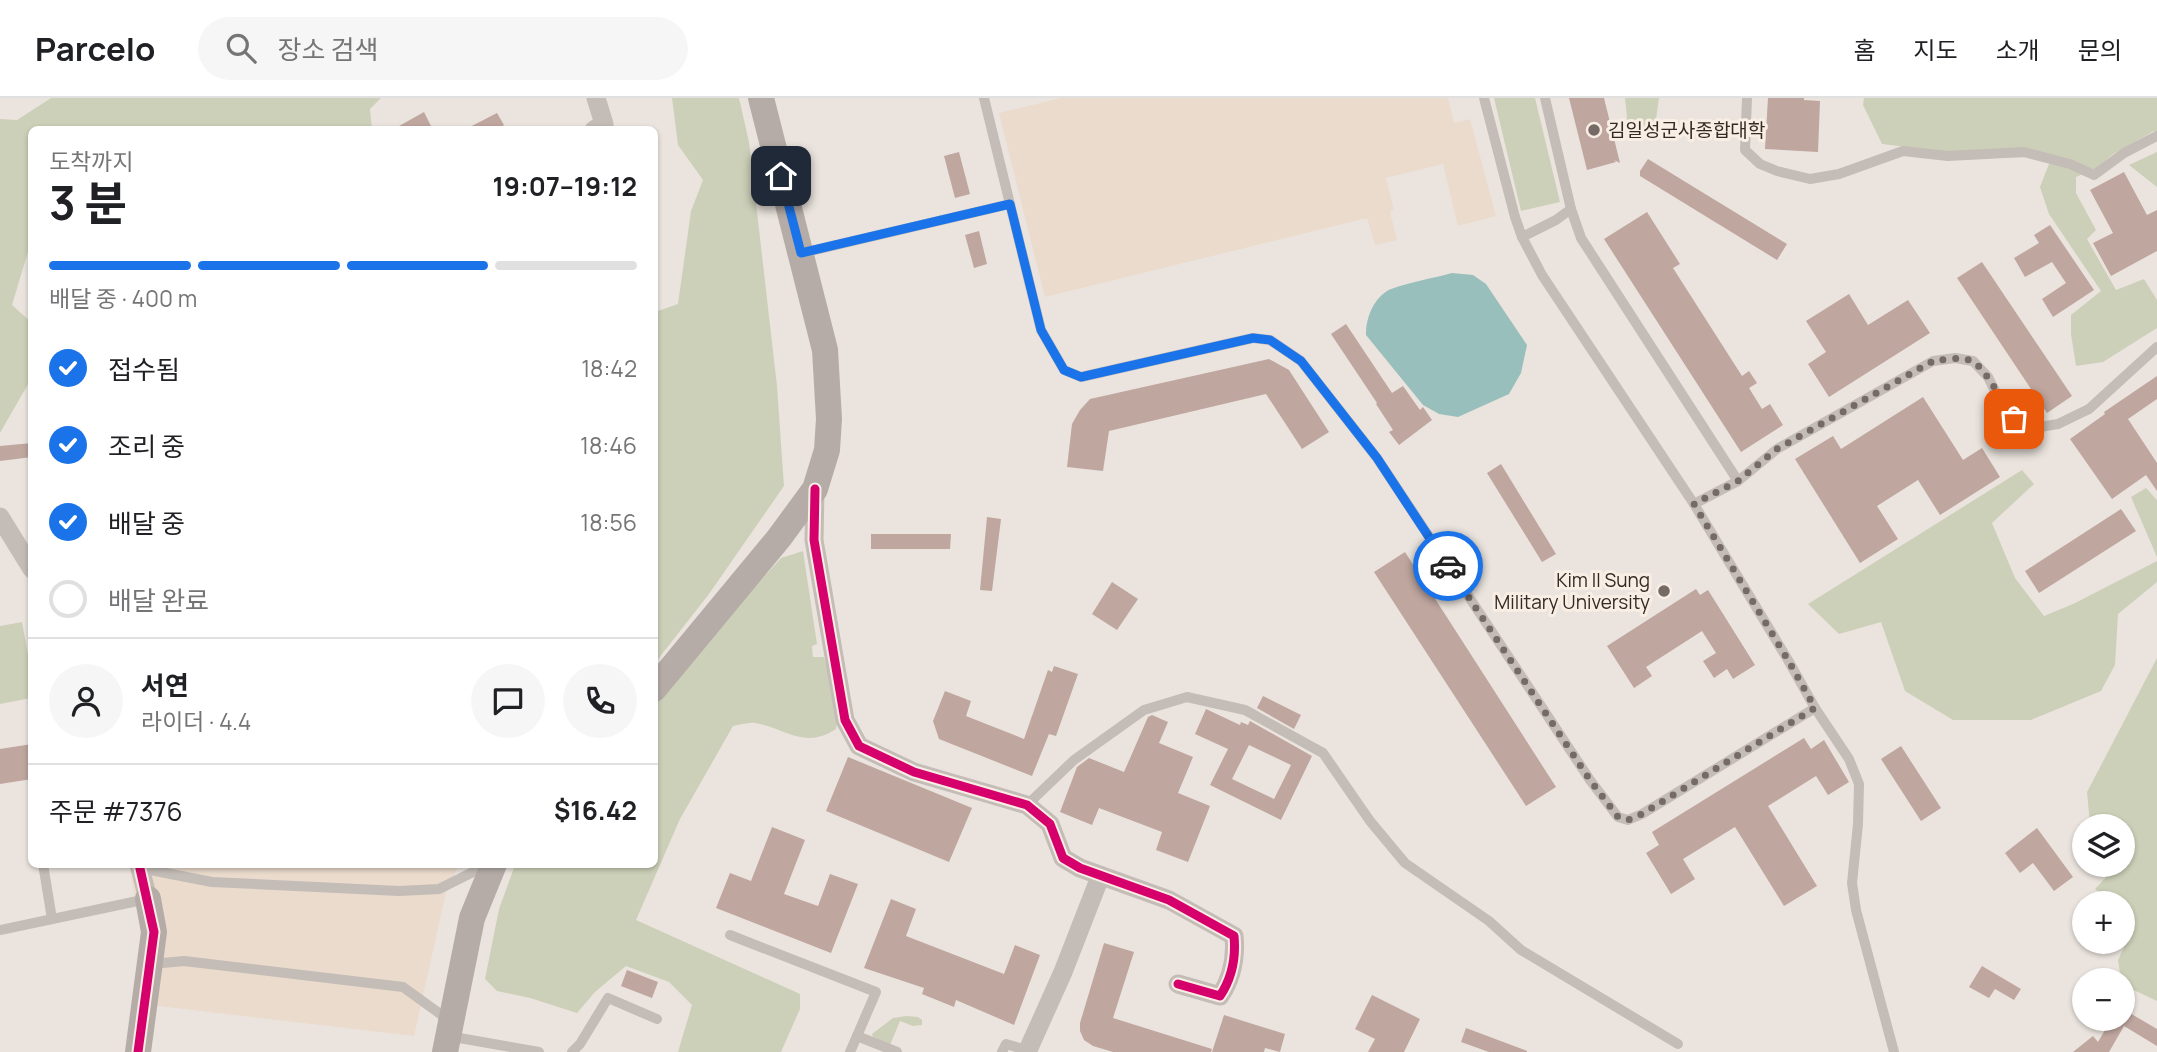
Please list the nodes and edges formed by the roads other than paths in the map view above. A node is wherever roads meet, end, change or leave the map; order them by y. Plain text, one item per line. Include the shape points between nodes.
1 (596, 98) edge
2 (761, 98) edge
3 (984, 98) edge
4 (1484, 98) edge
5 (1545, 98) edge
6 (1747, 98) edge
7 (601, 126) edge
8 (2157, 136) edge
9 (1010, 204) junction
10 (1571, 209) junction
11 (1522, 237) junction
12 (801, 253) junction
13 (2157, 347) edge
14 (1738, 481) junction
15 (815, 489) junction
16 (1694, 504) junction
17 (0, 517) edge
18 (28, 562) edge
19 (658, 684) edge
20 (1815, 708) junction
21 (1027, 806) junction
22 (44, 868) edge
23 (140, 868) edge
24 (149, 868) edge
25 (480, 868) edge
26 (492, 868) edge
27 (1100, 877) junction
28 (148, 899) junction
29 (52, 919) junction
30 (0, 930) edge
31 (730, 935) dead end
32 (151, 964) junction
33 (1178, 984) dead end
34 (657, 1019) dead end
35 (857, 1035) junction
36 (448, 1036) edge
37 (1678, 1044) dead end
38 (1031, 1051) edge
39 (138, 1052) edge
40 (538, 1052) edge
41 (572, 1052) edge
42 (850, 1052) edge
43 (897, 1052) edge
44 (1002, 1052) edge
45 (1894, 1052) edge

1 - 7 street via 604,124
2 - 12 main road
3 - 9 lane
4 - 11 lane
5 - 10 lane
6 - 8 lane via 1745,150 1760,164 1810,179 1839,174 1903,151 1948,156 2024,152 2094,175
9 - 12 lane
9 - 20 lane via 1041,330 1064,370 1081,377 1253,338 1270,340 1301,361 1377,458 1618,817 1628,820 1642,814
10 - 11 lane
10 - 14 lane via 1581,238
11 - 16 lane via 1542,275
12 - 15 main road via 825,350 830,419 827,450
13 - 14 lane via 2089,409 2059,424 2034,428 2014,419 1973,361 1933,361 1777,449
14 - 16 lane
15 - 19 main road
15 - 21 street via 814,540 845,720 859,746 914,772
16 - 20 lane
17 - 18 street
20 - 45 lane via 1849,759 1859,784 1852,883
21 - 27 street via 1051,824 1063,858
21 - 37 lane via 1074,760 1144,710 1187,697 1245,710 1323,752 1405,863 1489,921 1521,950
22 - 29 lane
23 - 28 street
24 - 25 lane via 212,882 399,891 439,889
26 - 36 main road via 472,918
27 - 33 street via 1170,900 1234,936 1229,983 1220,996
27 - 38 street
28 - 29 lane
28 - 32 main road via 154,932
29 - 30 lane
31 - 35 lane via 876,992
32 - 36 lane via 184,961 403,987
32 - 39 main road
34 - 41 lane via 608,998
35 - 42 lane
35 - 43 lane
36 - 40 lane
38 - 44 lane via 1006,1044

